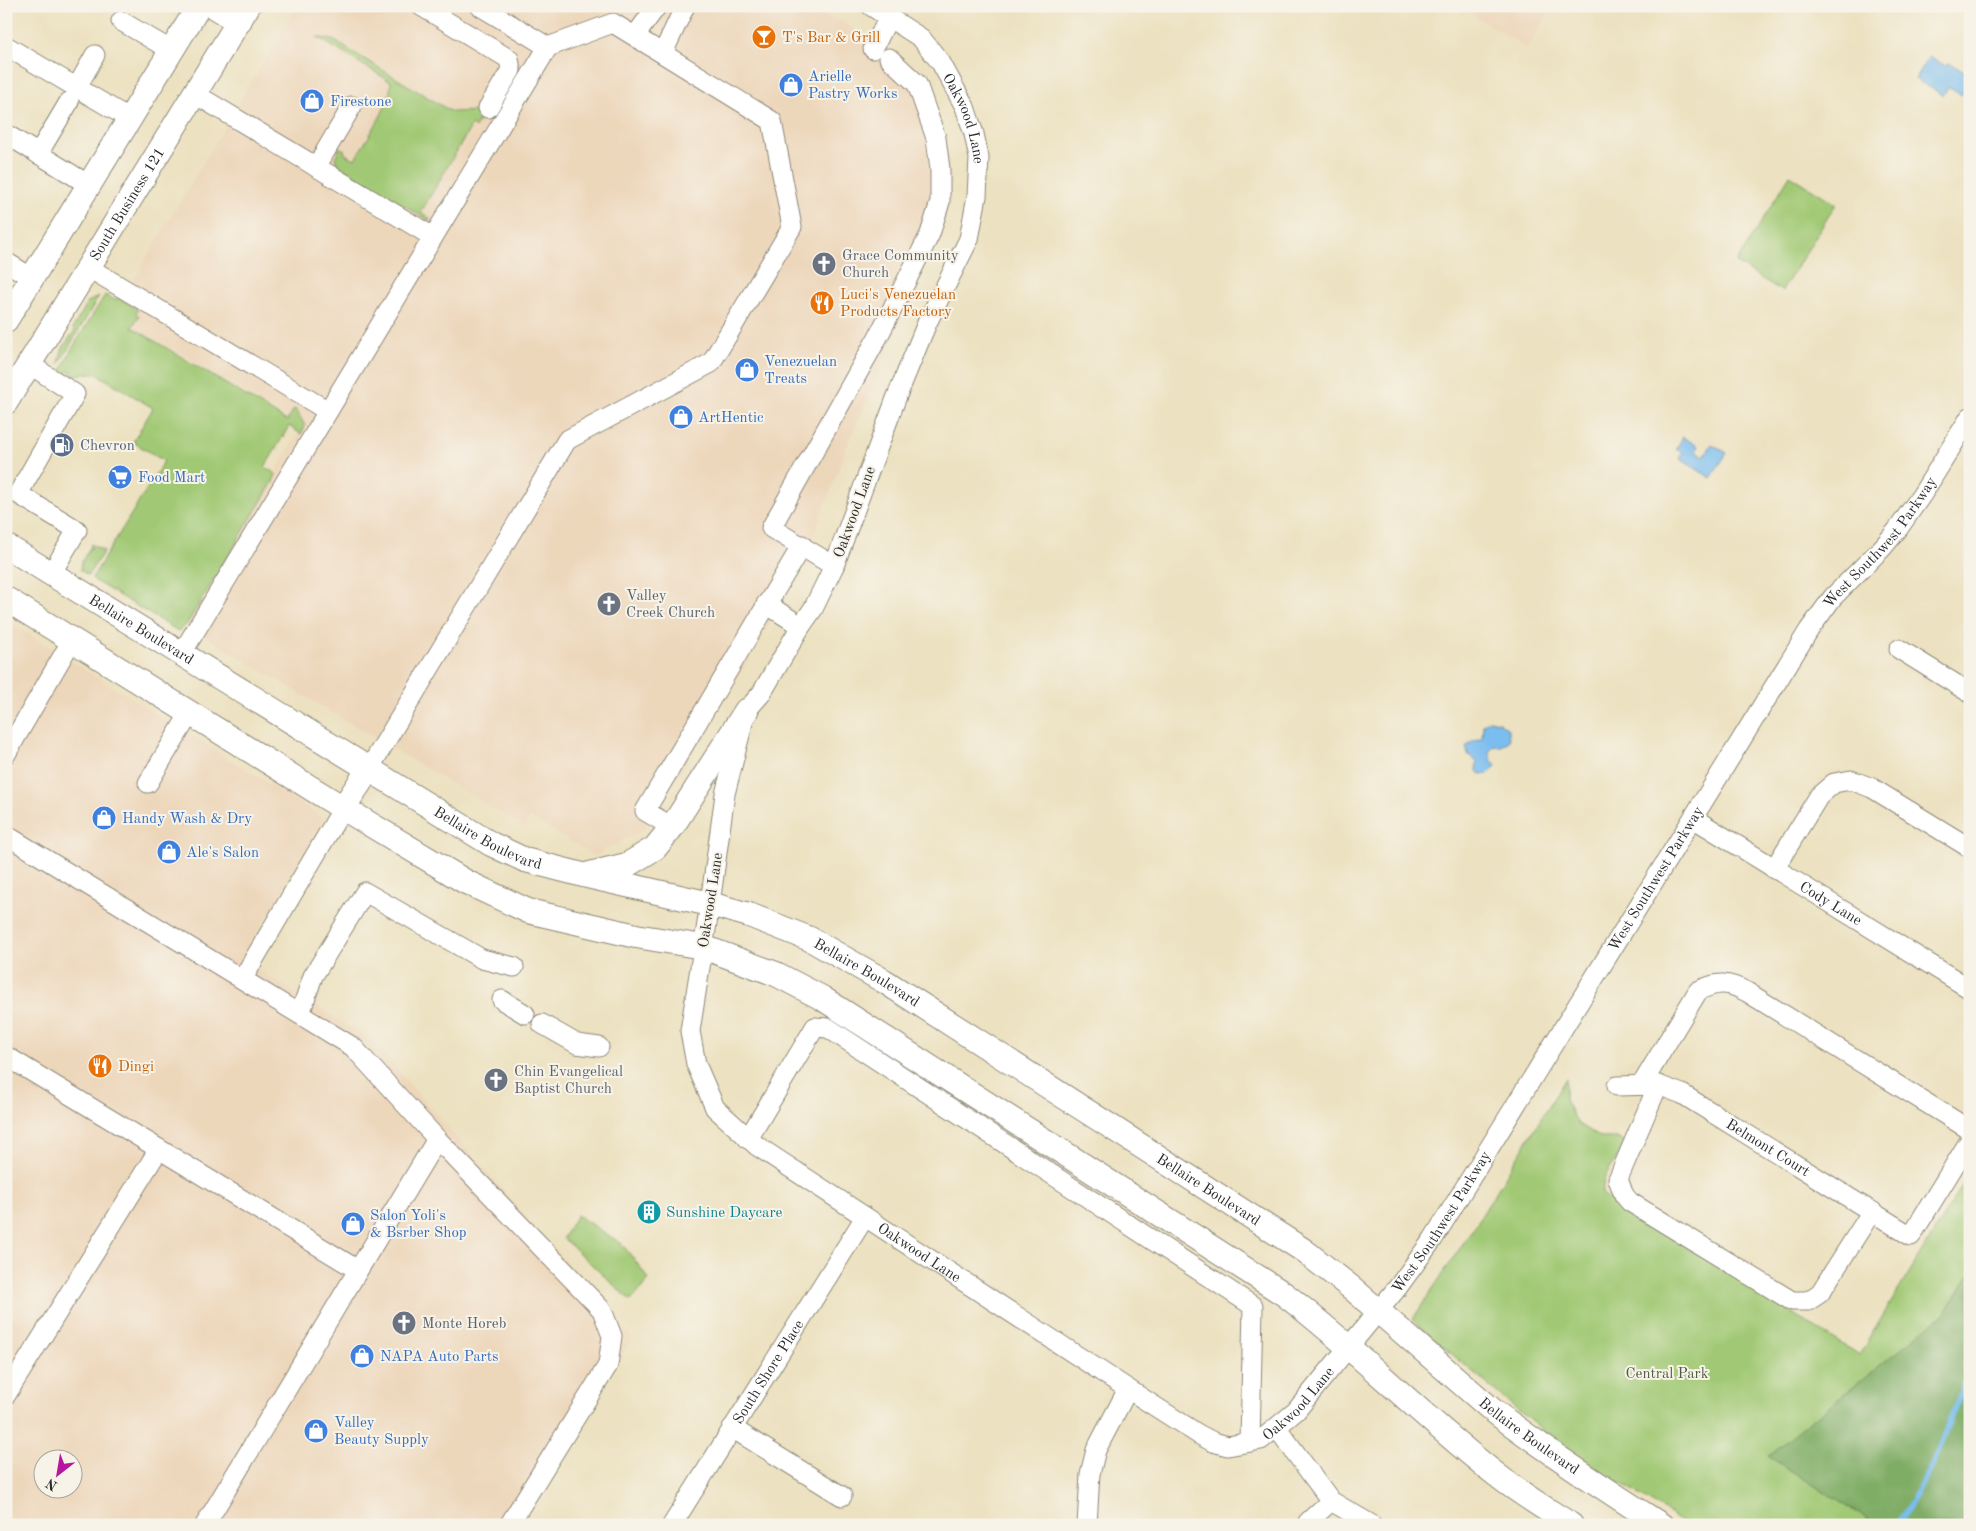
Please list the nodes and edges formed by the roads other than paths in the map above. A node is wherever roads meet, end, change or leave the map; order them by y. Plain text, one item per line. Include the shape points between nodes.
1 (199, 6) edge
2 (213, 6) edge
3 (421, 6) edge
4 (480, 6) edge
5 (657, 6) edge
6 (685, 6) edge
7 (871, 6) edge
8 (243, 14) edge
9 (889, 17) junction
10 (121, 21) dead end
11 (635, 36) junction
12 (6, 46) edge
13 (548, 47) junction
14 (172, 51) junction
15 (663, 54) junction
16 (95, 55) dead end
17 (195, 94) junction
18 (73, 95) junction
19 (352, 106) dead end
20 (488, 108) dead end
21 (130, 119) junction
22 (6, 134) edge
23 (38, 154) junction
24 (316, 167) junction
25 (89, 186) junction
26 (433, 237) junction
27 (6, 262) edge
28 (89, 268) junction
29 (32, 278) junction
30 (8, 314) edge
31 (30, 364) junction
32 (6, 402) edge
33 (328, 411) junction
34 (1970, 418) edge
35 (802, 545) junction
36 (6, 546) edge
37 (834, 566) junction
38 (51, 574) junction
39 (6, 599) edge
40 (766, 604) junction
41 (801, 626) junction
42 (72, 640) junction
43 (1899, 649) dead end
44 (182, 653) junction
45 (1970, 693) edge
46 (746, 711) junction
47 (190, 713) junction
48 (12, 728) edge
49 (6, 754) edge
50 (369, 769) junction
51 (148, 783) dead end
52 (343, 808) junction
53 (1693, 818) junction
54 (672, 827) junction
55 (6, 836) edge
56 (1970, 848) edge
57 (1774, 869) junction
58 (583, 876) junction
59 (710, 904) junction
60 (703, 946) junction
61 (514, 967) dead end
62 (243, 978) junction
63 (1970, 989) edge
64 (502, 1000) dead end
65 (300, 1014) junction
66 (525, 1014) dead end
67 (542, 1024) dead end
68 (599, 1047) dead end
69 (6, 1056) edge
70 (1650, 1085) junction
71 (1616, 1086) dead end
72 (1970, 1130) edge
73 (437, 1139) junction
74 (748, 1139) junction
75 (1970, 1140) edge
76 (159, 1149) junction
77 (1872, 1211) junction
78 (865, 1217) junction
79 (358, 1270) junction
80 (1378, 1310) junction
81 (1349, 1346) junction
82 (1128, 1389) junction
83 (6, 1396) edge
84 (732, 1428) junction
85 (1277, 1428) junction
86 (1250, 1442) junction
87 (842, 1496) dead end
88 (1331, 1501) junction
89 (205, 1525) edge
90 (509, 1525) edge
91 (672, 1525) edge
92 (1087, 1525) edge
93 (1308, 1525) edge
94 (1372, 1525) edge
95 (1571, 1525) edge
96 (1661, 1525) edge

1 - 14 main road
2 - 8 main road
3 - 20 street via 508,59 511,70
4 - 13 street
5 - 11 street
6 - 15 street
7 - 9 street, Oakwood Lane
8 - 17 main road, South Business 121
9 - 35 street via 881,53 917,84 936,138 940,202 930,234 879,335 771,528
9 - 37 street, Oakwood Lane via 921,38 941,64 965,107 979,158 977,196 969,239 926,323
10 - 14 street
11 - 13 street via 613,23
11 - 15 street
12 - 18 street
13 - 26 street
14 - 21 main road
15 - 50 street via 772,121 792,227 711,363 567,440
16 - 18 street
17 - 24 street
17 - 28 main road, South Business 121
18 - 21 street
18 - 23 street
19 - 24 street
21 - 25 main road
22 - 23 street
23 - 25 street
24 - 26 street
25 - 29 main road
26 - 33 street
27 - 29 street
28 - 31 main road, South Business 121
28 - 33 street
29 - 30 main road
31 - 32 main road, South Business 121
31 - 38 street via 75,394 18,494 77,530
33 - 44 street
34 - 53 street, West Southwest Parkway via 1898,529 1821,613
35 - 37 street
35 - 40 street
36 - 38 main road, Bellaire Boulevard
37 - 41 street, Oakwood Lane
38 - 44 main road, Bellaire Boulevard
39 - 42 main road
40 - 41 street
40 - 54 street via 645,811
41 - 46 street, Oakwood Lane via 761,694
42 - 47 main road
42 - 48 street
43 - 45 street
44 - 50 main road, Bellaire Boulevard
46 - 54 main road
46 - 59 street, Oakwood Lane via 725,794
47 - 51 street
47 - 52 main road
48 - 49 street
50 - 52 main road
50 - 58 main road, Bellaire Boulevard via 491,844 524,860
52 - 60 main road via 466,882 528,911 636,936
52 - 62 street
53 - 57 street, Cody Lane
53 - 80 street, West Southwest Parkway via 1438,1231
54 - 58 main road via 655,848 640,859
55 - 62 street
56 - 57 street via 1872,788 1851,780 1834,784 1819,796
57 - 63 street, Cody Lane
58 - 59 main road, Bellaire Boulevard
59 - 60 street, Oakwood Lane
59 - 80 main road, Bellaire Boulevard via 749,915 810,939 884,981 1268,1227 1322,1264
60 - 74 street, Oakwood Lane via 690,1031 696,1064 715,1108
60 - 81 main road via 776,974 835,1007 1277,1290
61 - 65 street via 482,959 365,892 313,976
62 - 65 street
64 - 66 street
65 - 73 street via 354,1047
67 - 68 street via 577,1044
69 - 76 street
70 - 71 street, Belmont Court
70 - 72 street via 1698,991 1713,984 1733,985
70 - 77 street, Belmont Court via 1682,1094
70 - 77 street via 1618,1179 1624,1195 1630,1202 1792,1301 1808,1301 1820,1293
73 - 79 street
73 - 90 street via 602,1310 612,1336 608,1365
74 - 78 street, Oakwood Lane
74 - 86 street via 815,1027 828,1028 1253,1306
75 - 77 street, Belmont Court via 1911,1236
76 - 79 street
76 - 83 street
78 - 82 street, Oakwood Lane
78 - 84 street, South Shore Place
79 - 89 street
80 - 81 street, West Southwest Parkway
80 - 96 main road, Bellaire Boulevard via 1509,1423
81 - 85 street, Oakwood Lane via 1296,1411
81 - 95 main road via 1481,1462
82 - 86 street, Oakwood Lane via 1213,1442 1228,1446
82 - 92 street via 1096,1450 1090,1474
84 - 87 street
84 - 91 street, South Shore Place
85 - 86 street, Oakwood Lane via 1261,1440
85 - 88 street
88 - 93 street
88 - 94 street

